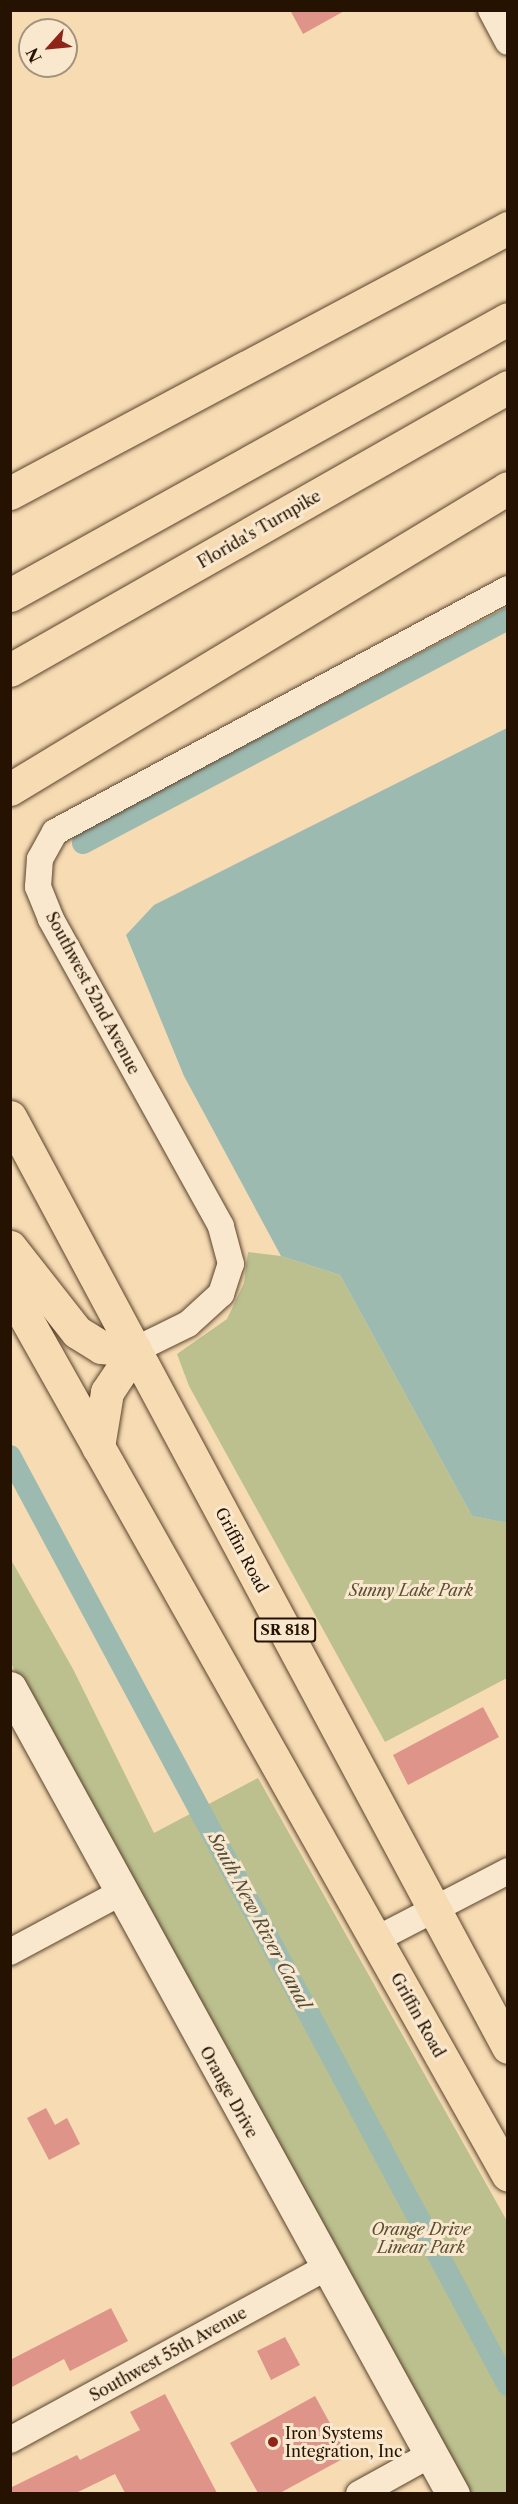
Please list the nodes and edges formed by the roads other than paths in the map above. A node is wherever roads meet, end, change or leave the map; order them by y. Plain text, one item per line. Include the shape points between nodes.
1 (491, 10) edge
2 (507, 42) edge
3 (507, 228) edge
4 (507, 319) edge
5 (507, 387) edge
6 (507, 488) edge
7 (10, 494) edge
8 (507, 589) edge
9 (10, 595) edge
10 (10, 670) edge
11 (10, 789) edge
12 (10, 1117) edge
13 (10, 1247) edge
14 (10, 1290) edge
15 (135, 1350) junction
16 (98, 1447) junction
17 (10, 1688) edge
18 (507, 1870) edge
19 (120, 1893) junction
20 (434, 1909) junction
21 (375, 1940) junction
22 (10, 1952) edge
23 (507, 2047) edge
24 (507, 2175) edge
25 (326, 2268) junction
26 (10, 2440) edge
27 (430, 2455) junction
28 (359, 2493) edge
29 (453, 2493) edge

1 - 2 street
3 - 7 main road
4 - 9 main road
5 - 10 main road, Florida's Turnpike
6 - 11 main road
8 - 15 street, Southwest 52nd Avenue via 55,832 40,859 38,886 51,919 221,1226 231,1263 221,1294 188,1324
12 - 15 main road, Griffin Road / SR 818
13 - 15 main road via 77,1332 101,1347
14 - 16 main road, Griffin Road
15 - 16 main road via 107,1392
15 - 20 main road, Griffin Road / SR 818
16 - 21 main road, Griffin Road
17 - 19 street, Orange Drive
18 - 20 street
19 - 22 street
19 - 25 street, Orange Drive
20 - 21 street
20 - 23 main road, Griffin Road / SR 818
21 - 24 main road, Griffin Road
25 - 26 street, Southwest 55th Avenue
25 - 27 street, Orange Drive
27 - 28 street
27 - 29 street, Orange Drive

